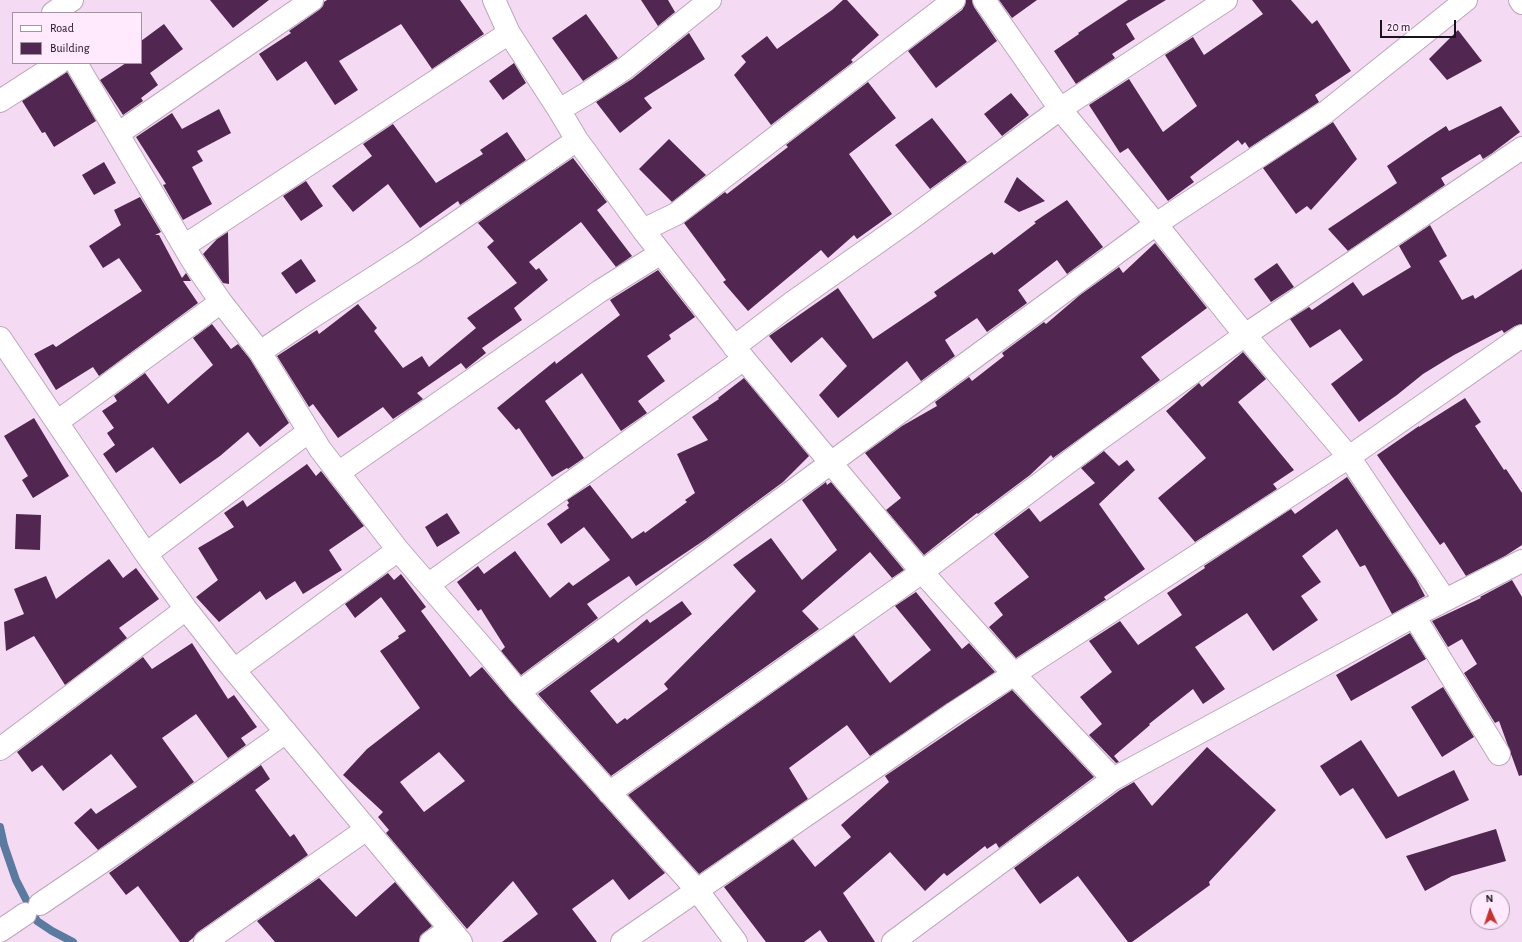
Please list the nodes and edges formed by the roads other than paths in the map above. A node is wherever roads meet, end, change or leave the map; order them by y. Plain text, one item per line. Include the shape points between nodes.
1 (43, 0) edge
2 (72, 0) edge
3 (312, 0) edge
4 (494, 0) edge
5 (710, 0) edge
6 (954, 0) edge
7 (984, 0) edge
8 (1226, 0) edge
9 (1466, 0) edge
10 (1520, 0) edge
11 (1522, 3) edge
12 (51, 12) edge
13 (54, 12) edge
14 (509, 33) junction
15 (57, 64) edge
16 (77, 64) edge
17 (0, 101) edge
18 (1060, 109) junction
19 (559, 110) junction
20 (119, 133) junction
21 (577, 140) junction
22 (1522, 148) edge
23 (1156, 224) junction
24 (643, 230) junction
25 (184, 246) junction
26 (661, 253) junction
27 (221, 302) junction
28 (1246, 335) junction
29 (1522, 336) edge
30 (0, 338) edge
31 (260, 352) junction
32 (739, 353) junction
33 (57, 422) junction
34 (308, 432) junction
35 (1349, 457) junction
36 (831, 464) junction
37 (338, 472) junction
38 (398, 550) junction
39 (146, 554) junction
40 (1522, 560) edge
41 (922, 572) junction
42 (429, 584) junction
43 (1444, 600) junction
44 (186, 609) junction
45 (1414, 616) junction
46 (234, 670) junction
47 (1014, 674) junction
48 (519, 692) junction
49 (286, 732) junction
50 (0, 749) edge
51 (1499, 754) dead end
52 (1113, 779) junction
53 (609, 793) junction
54 (367, 829) junction
55 (696, 890) junction
56 (0, 931) edge
57 (455, 935) edge
58 (205, 942) edge
59 (431, 942) edge
60 (622, 942) edge
61 (736, 942) edge
62 (893, 942) edge

1 - 12 street
2 - 13 street
3 - 20 street
4 - 14 street
5 - 19 street via 624,69
6 - 24 street via 676,214
7 - 18 street
8 - 18 street
9 - 23 street via 1326,112
10 - 11 street
14 - 19 street
14 - 25 street
15 - 17 street
16 - 20 street
18 - 23 street
18 - 32 street via 793,302
19 - 21 street
20 - 25 street
21 - 24 street
21 - 31 street via 412,253
22 - 28 street
23 - 28 street
23 - 36 street
24 - 26 street
25 - 27 street
26 - 32 street
26 - 37 street via 600,291
27 - 31 street
27 - 33 street
28 - 35 street
28 - 41 street via 1075,457
29 - 35 street
30 - 33 street
31 - 34 street
32 - 36 street
32 - 42 street
33 - 39 street
34 - 37 street
34 - 39 street
35 - 43 street
35 - 47 street
36 - 41 street
36 - 48 street
37 - 38 street
38 - 42 street
38 - 46 street
39 - 44 street
40 - 43 street
41 - 47 street
41 - 53 street
42 - 48 street
43 - 45 street
44 - 46 street
44 - 50 street
45 - 51 street
45 - 52 street
46 - 49 street
47 - 52 street
47 - 55 street
48 - 53 street
49 - 54 street
49 - 56 street
52 - 62 street
53 - 55 street
54 - 57 street
54 - 58 street
55 - 60 street
55 - 61 street
57 - 59 street

